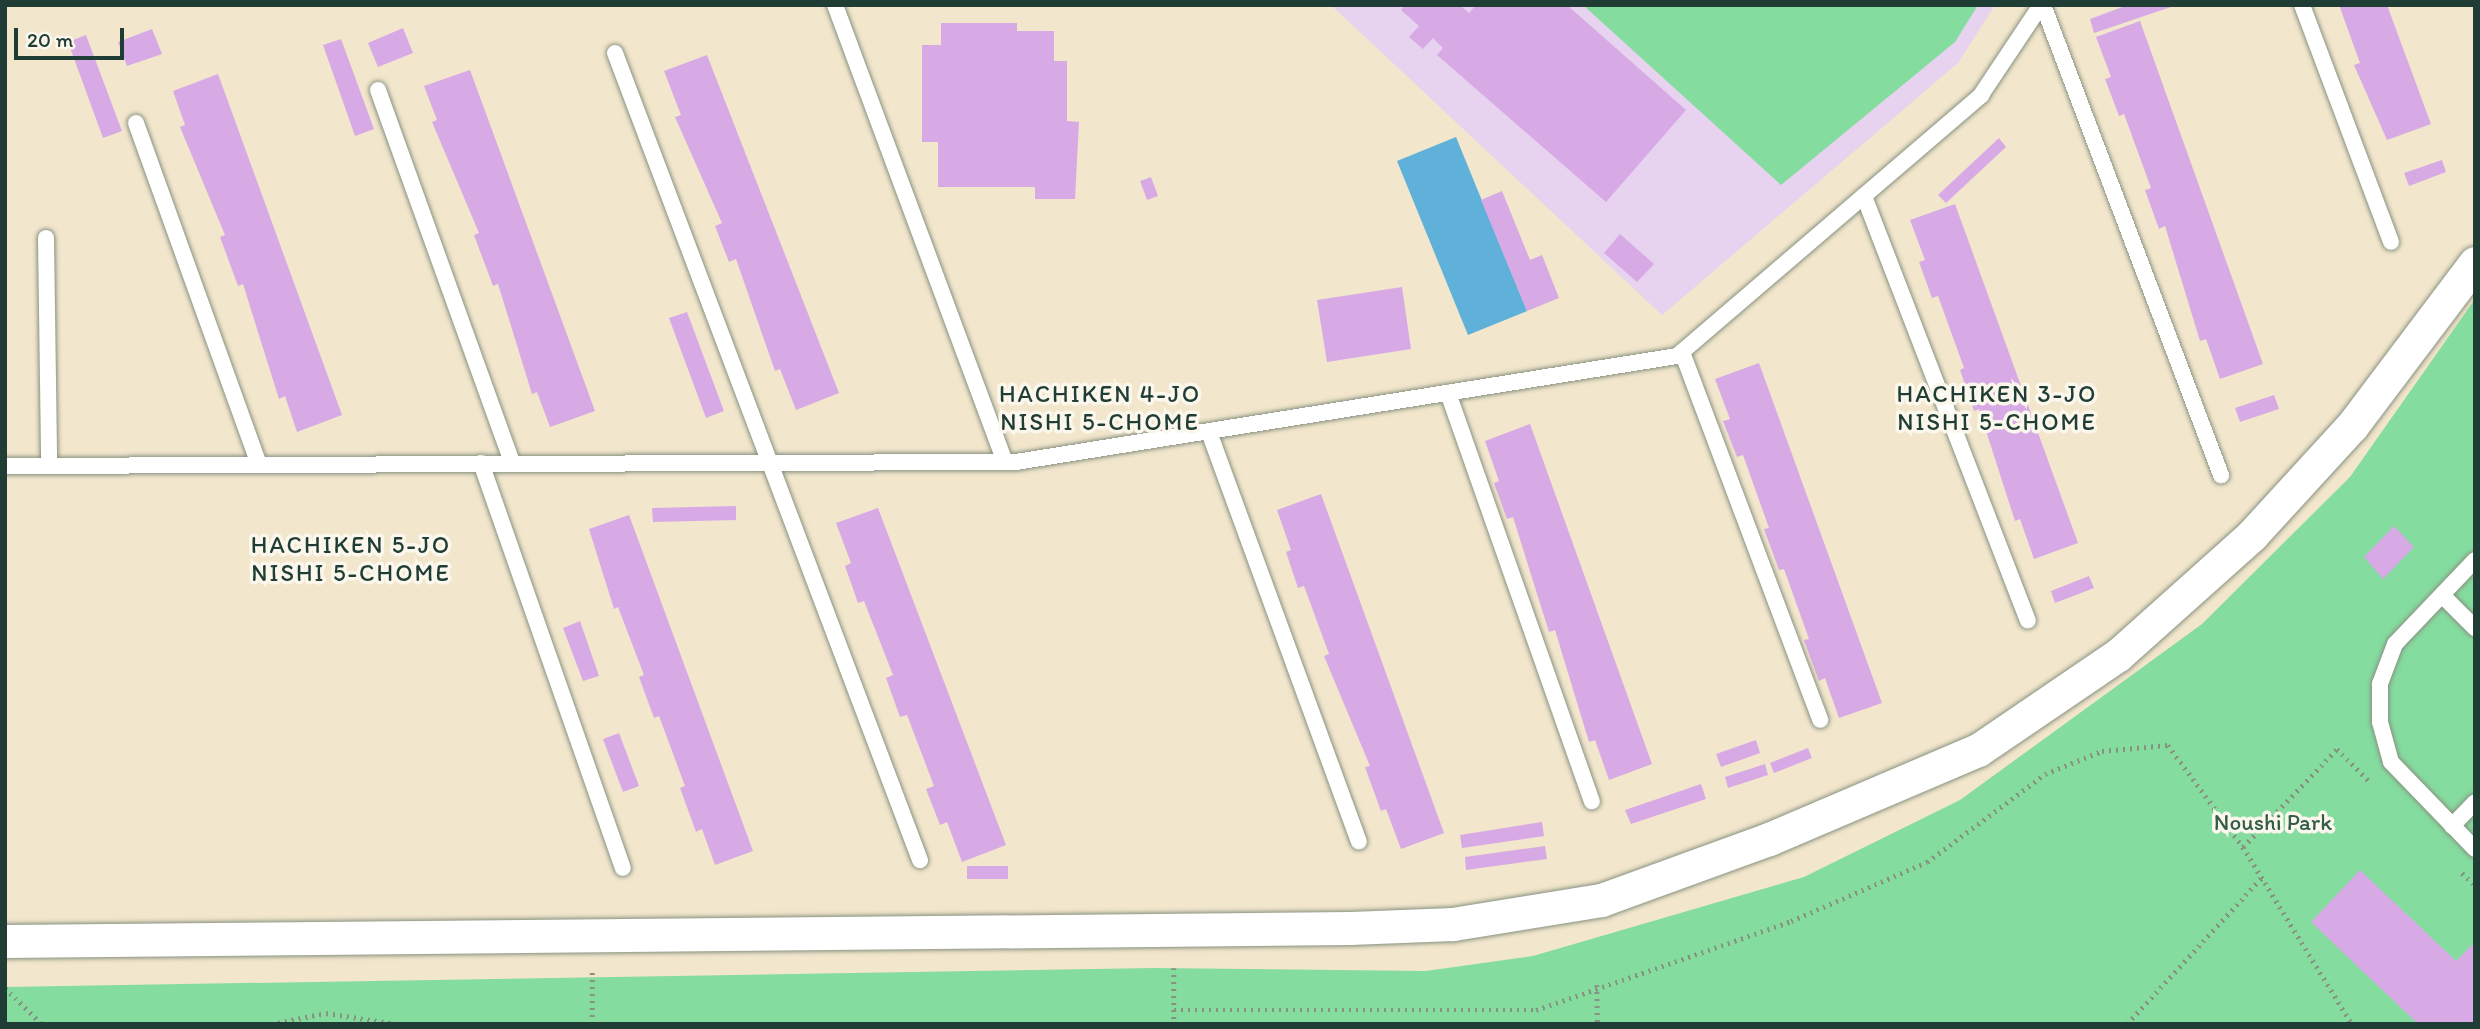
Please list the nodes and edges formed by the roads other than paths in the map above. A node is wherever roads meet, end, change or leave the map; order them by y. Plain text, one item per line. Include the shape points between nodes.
1 (835, 5) edge
2 (2042, 5) edge
3 (2302, 5) edge
4 (615, 53) dead end
5 (378, 90) dead end
6 (136, 123) dead end
7 (1864, 196) junction
8 (46, 238) dead end
9 (2390, 242) dead end
10 (2475, 263) edge
11 (1682, 352) junction
12 (1448, 393) junction
13 (1209, 432) junction
14 (1005, 461) junction
15 (481, 463) junction
16 (512, 463) junction
17 (769, 463) junction
18 (259, 464) junction
19 (5, 466) edge
20 (49, 466) junction
21 (2221, 475) dead end
22 (2475, 560) edge
23 (2442, 595) junction
24 (2028, 620) dead end
25 (2475, 628) edge
26 (1820, 720) dead end
27 (1592, 801) dead end
28 (2475, 802) edge
29 (2452, 826) junction
30 (1359, 841) dead end
31 (2475, 849) edge
32 (920, 860) dead end
33 (623, 868) dead end
34 (5, 941) edge

1 - 14 lane
2 - 7 lane via 1981,95
2 - 21 lane
3 - 9 lane
4 - 17 lane
5 - 16 lane
6 - 18 lane
7 - 11 lane
7 - 24 lane
8 - 20 lane
10 - 34 street via 2352,426 2252,535 2119,655 1978,750 1769,839 1601,900 1453,924 1350,928
11 - 12 lane
11 - 26 lane
12 - 13 lane
12 - 27 lane
13 - 14 lane
13 - 30 lane
14 - 17 lane
15 - 16 lane
15 - 18 lane
15 - 33 lane
16 - 17 lane
17 - 32 lane
18 - 20 lane
19 - 20 lane
22 - 23 lane
23 - 25 lane
23 - 29 lane via 2395,644 2380,684 2379,722 2391,762
28 - 29 lane
29 - 31 lane

